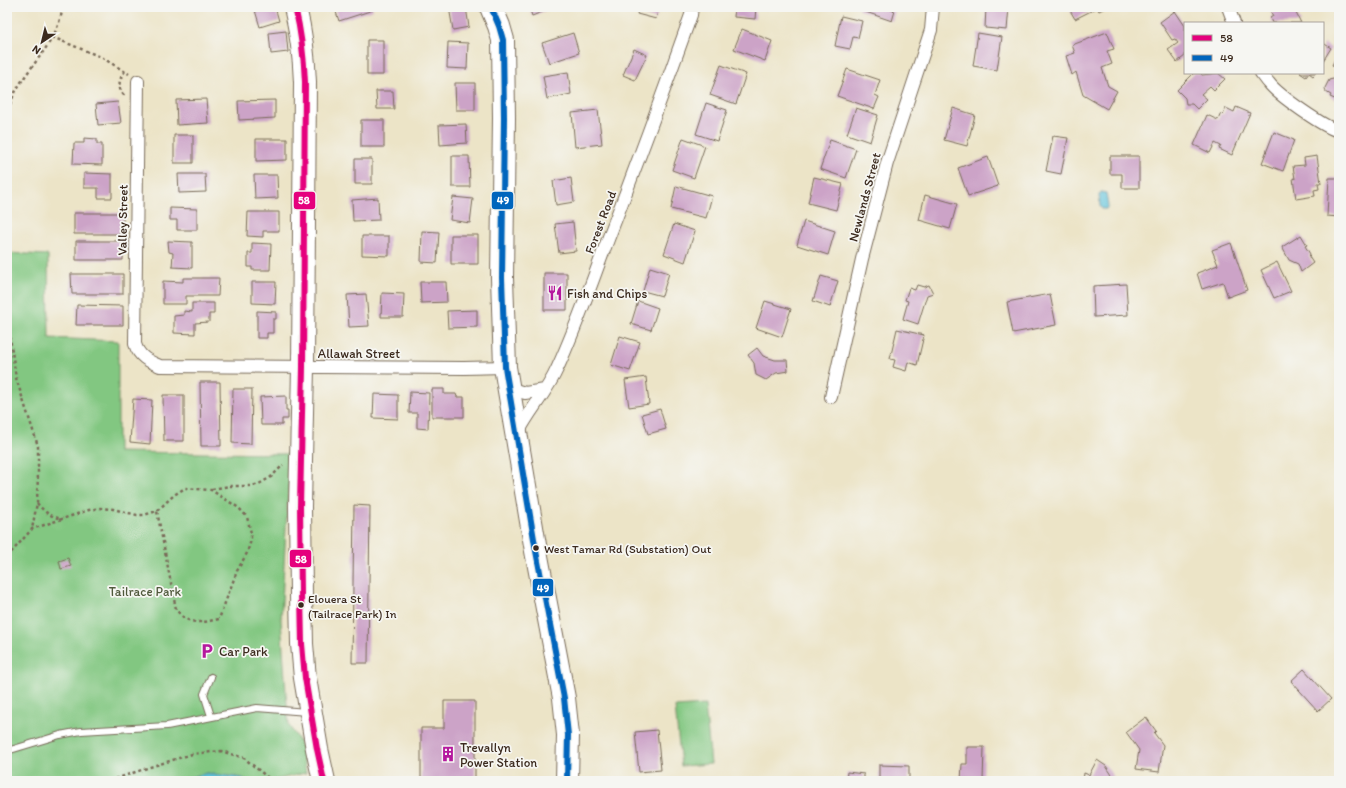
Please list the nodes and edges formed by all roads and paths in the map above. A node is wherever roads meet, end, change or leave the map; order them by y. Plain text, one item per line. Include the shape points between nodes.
1 (63, 7) edge
2 (295, 7) edge
3 (491, 7) edge
4 (692, 7) edge
5 (933, 7) edge
6 (1228, 7) edge
7 (1234, 22) edge
8 (52, 37) junction
9 (125, 71) junction
10 (1262, 74) edge
11 (138, 81) joint
12 (128, 99) dead end
13 (7, 116) edge
14 (1339, 131) edge
15 (7, 318) edge
16 (142, 357) joint
17 (303, 367) junction
18 (505, 367) junction
19 (508, 388) junction
20 (545, 390) junction
21 (831, 397) dead end
22 (516, 438) junction
23 (286, 462) dead end
24 (211, 490) junction
25 (37, 503) junction
26 (156, 511) junction
27 (64, 519) junction
28 (32, 529) junction
29 (7, 557) edge
30 (211, 678) dead end
31 (310, 712) junction
32 (211, 716) junction
33 (7, 751) edge
34 (110, 781) edge
35 (272, 781) edge
36 (324, 781) edge
37 (567, 781) edge

1 - 8 path
2 - 17 highway via 302,38 305,82
3 - 18 highway via 503,40 502,278
4 - 20 street, Forest Road via 648,136 582,309 557,370
5 - 21 street, Newlands Street via 931,30 885,170
6 - 7 street
8 - 9 path via 101,57
8 - 13 path via 13,95
9 - 11 path
9 - 12 path via 119,87
10 - 14 street via 1281,94
11 - 16 street, Valley Street via 135,344
15 - 25 path via 16,378 38,446
16 - 17 street, Allawah Street via 160,366
17 - 18 street, Allawah Street
17 - 31 highway via 300,551 302,644
18 - 19 highway
19 - 20 street via 525,394
19 - 22 highway
20 - 22 street, Forest Road
22 - 37 highway via 564,698 568,735
23 - 24 path via 271,477 259,484
24 - 26 path via 185,488
24 - 26 path via 248,517 251,540 219,619 192,622 176,609
25 - 27 path via 49,515
25 - 28 path
26 - 27 path via 137,515 100,508
27 - 28 path
28 - 29 path
30 - 32 lane via 204,694
31 - 32 lane via 257,708
31 - 36 highway
32 - 33 lane via 167,726 81,731
34 - 35 path via 192,754 221,751 244,758

